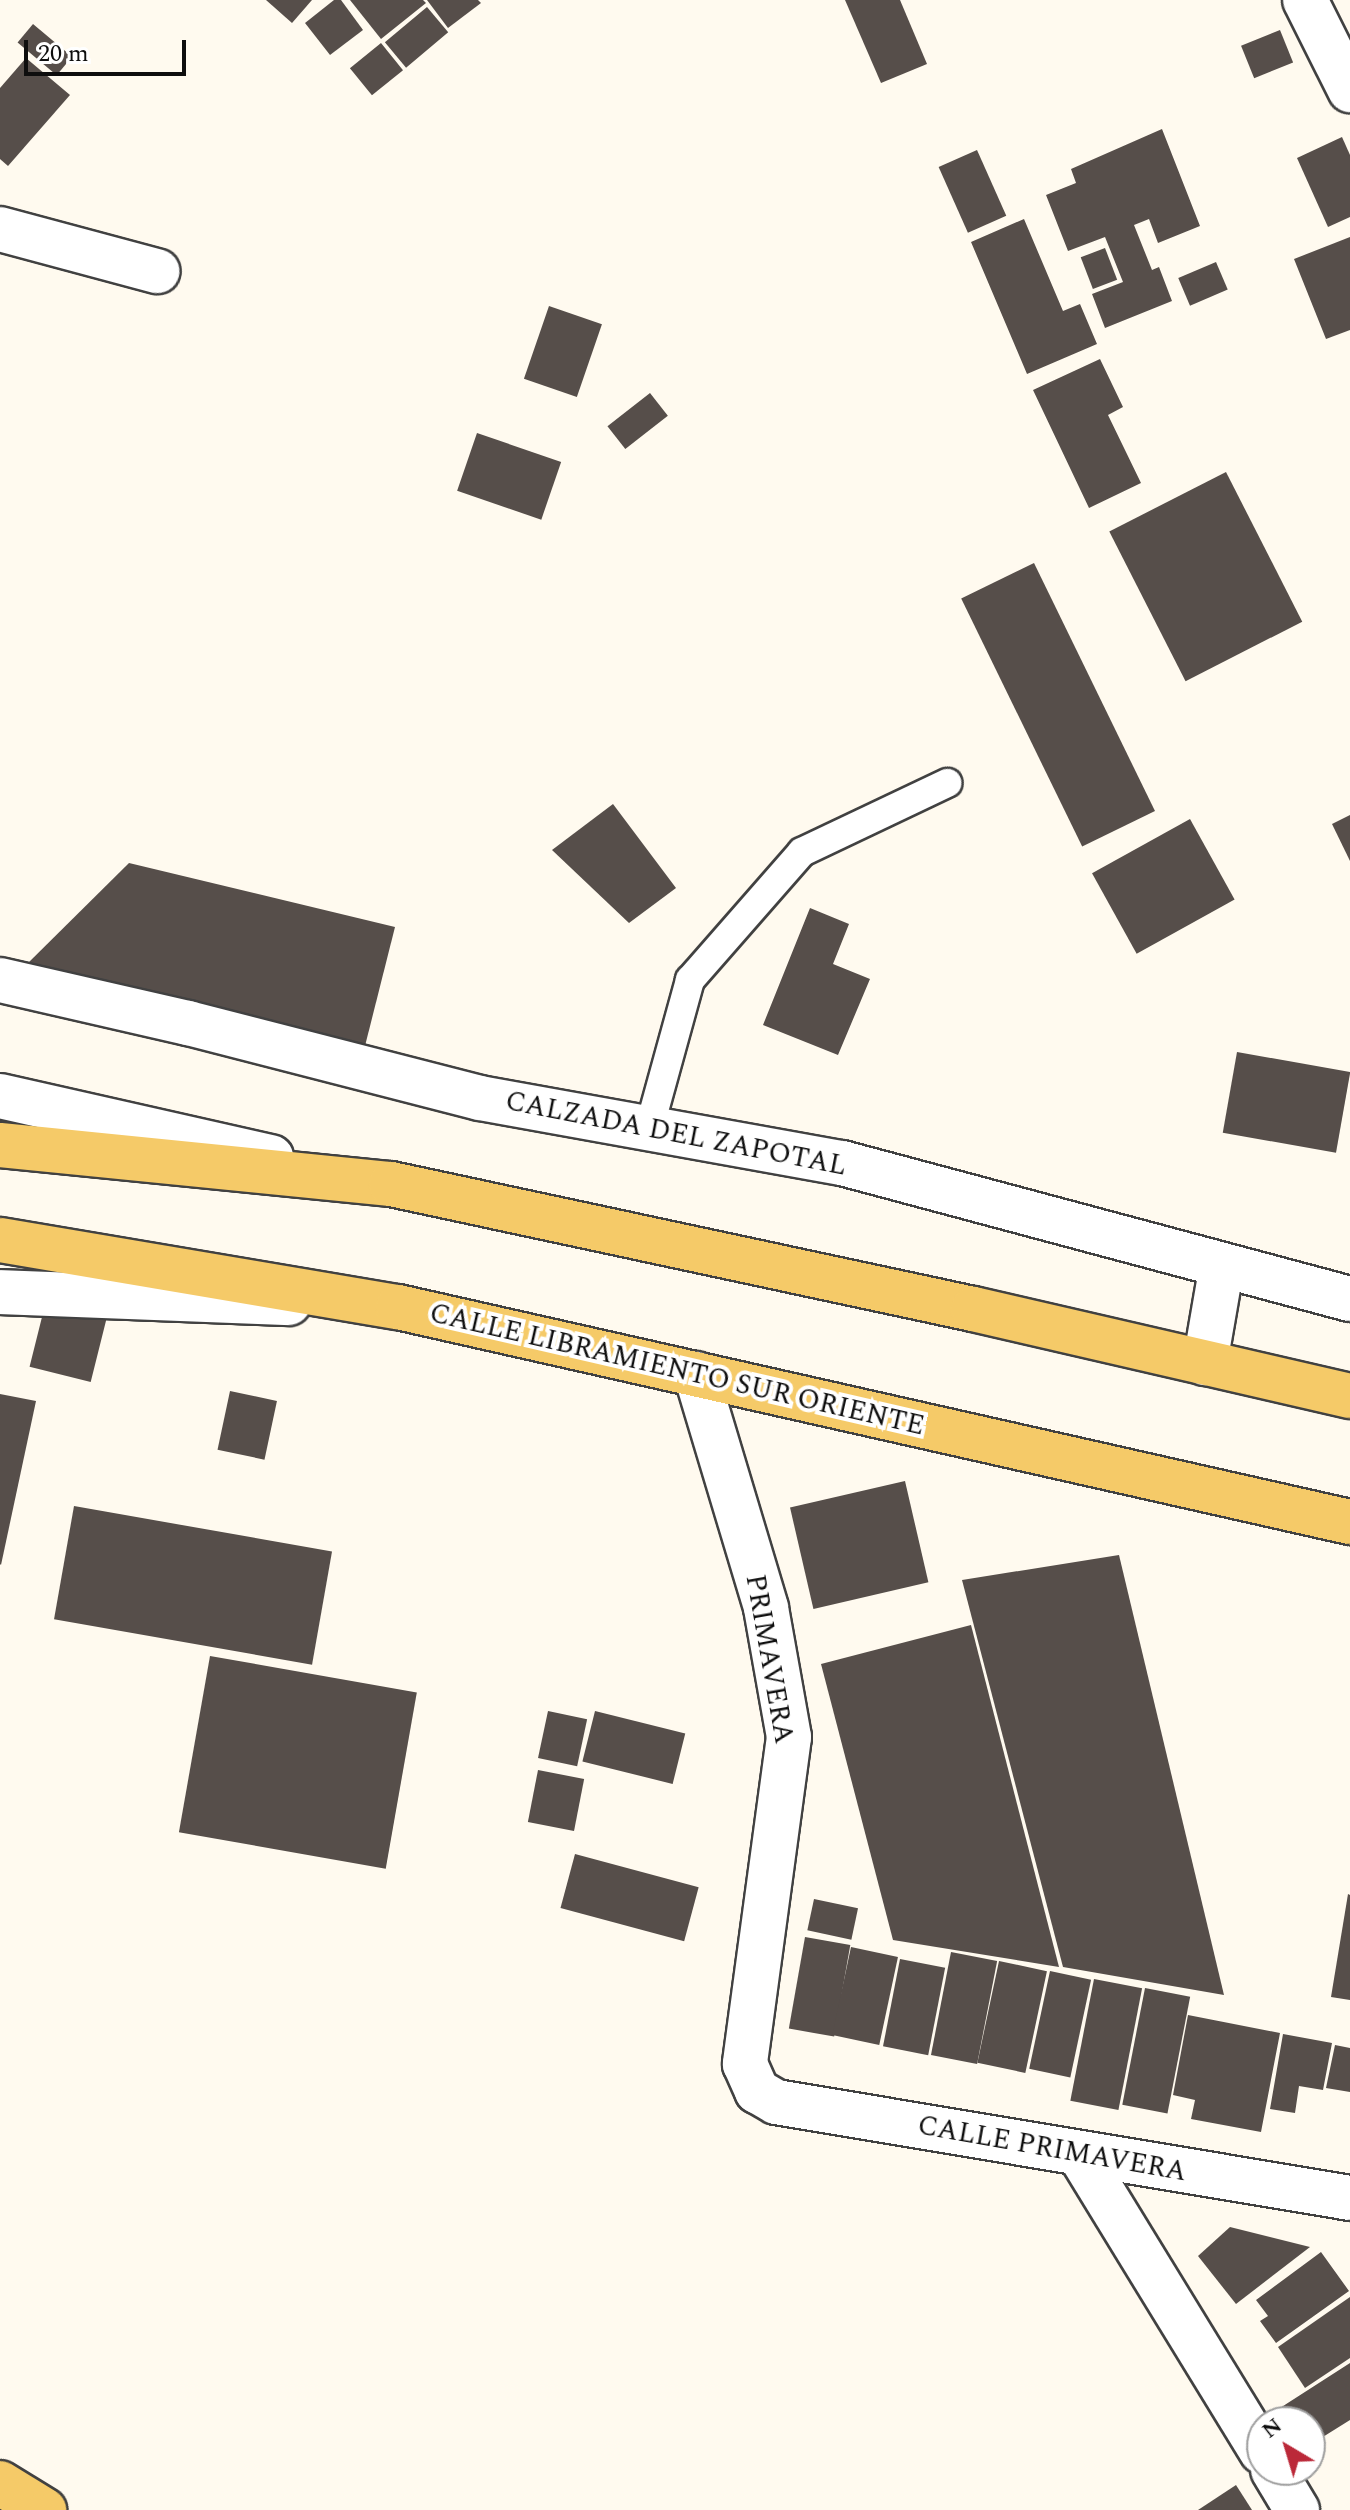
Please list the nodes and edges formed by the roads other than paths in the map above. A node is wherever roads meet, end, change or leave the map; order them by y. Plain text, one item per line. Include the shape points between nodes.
1 (1305, 0) edge
2 (1350, 90) edge
3 (0, 229) edge
4 (157, 271) dead end
5 (947, 783) dead end
6 (0, 980) edge
7 (0, 1096) edge
8 (649, 1129) junction
9 (0, 1145) edge
10 (391, 1184) junction
11 (0, 1240) edge
12 (1222, 1265) junction
13 (0, 1292) edge
14 (1350, 1299) edge
15 (398, 1307) junction
16 (1205, 1363) junction
17 (696, 1374) junction
18 (1350, 1396) edge
19 (1350, 1522) edge
20 (757, 2091) joint
21 (1080, 2155) junction
22 (1350, 2198) edge
23 (1246, 2426) edge
24 (0, 2483) edge
25 (1283, 2486) edge
26 (44, 2510) edge
27 (1297, 2510) edge

1 - 2 street
3 - 4 street
5 - 8 lane via 802,852 690,980
6 - 8 street, CALZADA DEL ZAPOTAL via 480,1098
7 - 10 street
8 - 12 street, CALZADA DEL ZAPOTAL via 842,1163
9 - 10 main road
10 - 16 main road
11 - 15 main road, CALLE LIBRAMIENTO SUR ORIENTE
12 - 14 street, CALZADA DEL ZAPOTAL
12 - 16 street
13 - 15 street
15 - 17 main road, CALLE LIBRAMIENTO SUR ORIENTE
16 - 18 main road
17 - 19 main road, CALLE LIBRAMIENTO SUR ORIENTE
17 - 20 street, PRIMAVERA via 766,1608 789,1737 745,2064
20 - 21 street, CALLE PRIMAVERA via 776,2102
21 - 22 street, CALLE PRIMAVERA
21 - 23 street
24 - 26 main road
25 - 27 street

